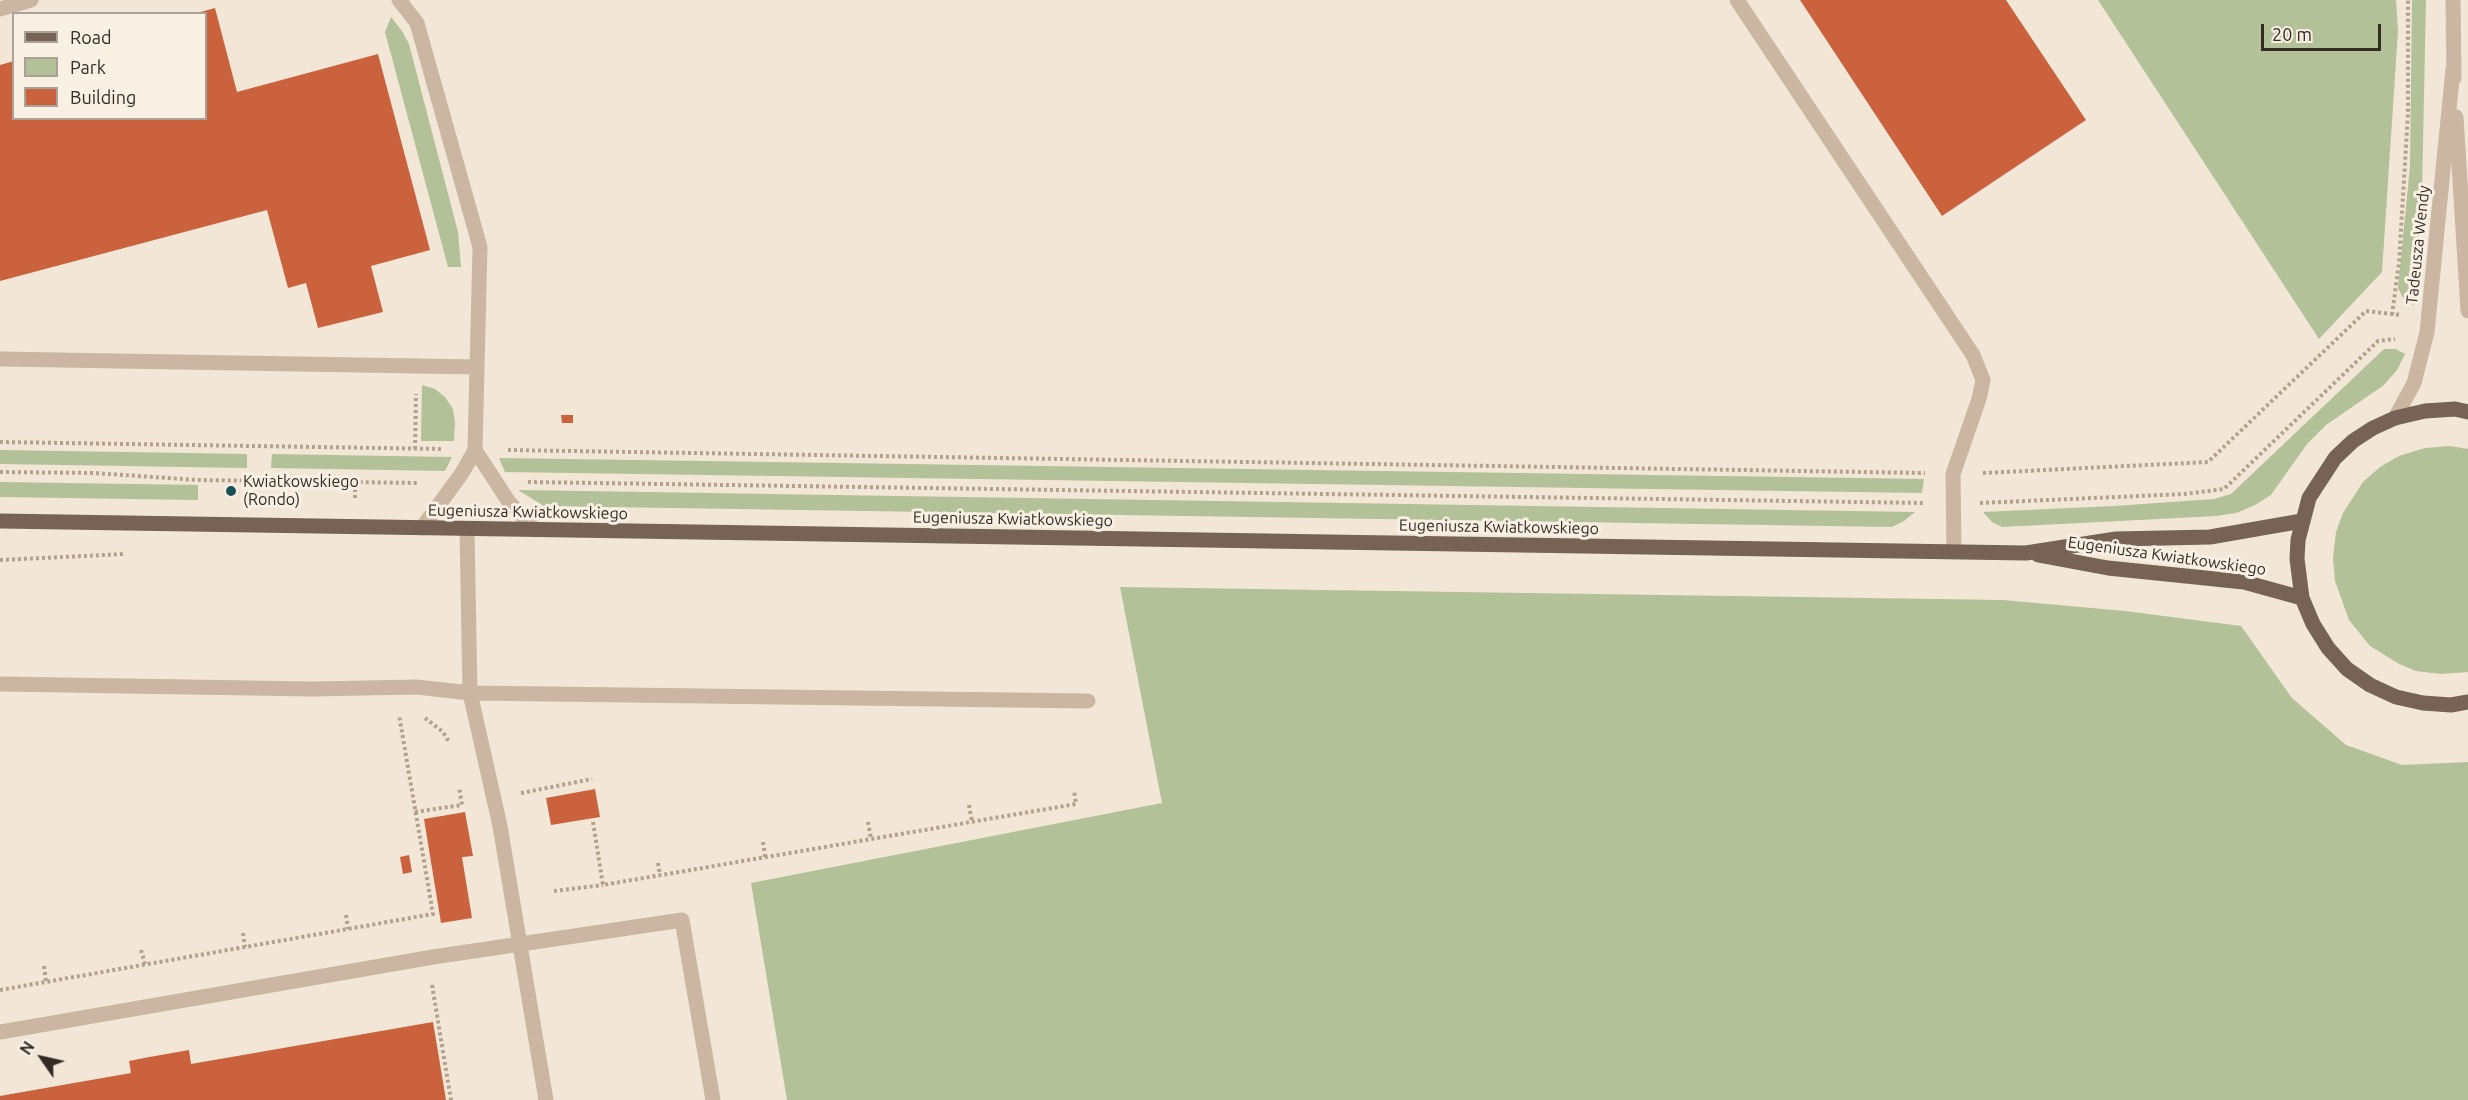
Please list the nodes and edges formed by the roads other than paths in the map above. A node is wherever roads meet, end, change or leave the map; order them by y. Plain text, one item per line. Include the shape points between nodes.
1 (31, 0) edge
2 (399, 0) edge
3 (1737, 0) edge
4 (2453, 0) edge
5 (0, 9) edge
6 (2453, 69) junction
7 (2468, 311) edge
8 (0, 359) edge
9 (477, 367) junction
10 (2468, 412) edge
11 (2395, 418) junction
12 (475, 450) junction
13 (0, 521) edge
14 (2301, 521) junction
15 (422, 528) junction
16 (467, 529) junction
17 (535, 530) junction
18 (1954, 551) junction
19 (2026, 553) junction
20 (2302, 598) junction
21 (0, 684) edge
22 (470, 693) junction
23 (1088, 701) dead end
24 (2468, 702) edge
25 (520, 944) junction
26 (0, 1032) edge
27 (546, 1100) edge
28 (713, 1100) edge

1 - 5 street
2 - 9 street via 417,23 480,247
3 - 18 street via 1973,355 1983,380 1953,474
4 - 6 street, Tadeusza Wendy
6 - 7 street, Tadeusza Wendy
6 - 11 street, Tadeusza Wendy via 2427,332 2414,383
8 - 9 street
9 - 12 street
10 - 11 main road via 2425,411
11 - 14 main road via 2353,441 2335,458 2309,498
12 - 15 street
12 - 17 street via 509,502
13 - 15 main road, Eugeniusza Kwiatkowskiego
14 - 19 main road, Eugeniusza Kwiatkowskiego via 2210,537 2116,539
14 - 20 main road via 2297,559
15 - 16 main road, Eugeniusza Kwiatkowskiego
16 - 17 main road, Eugeniusza Kwiatkowskiego
16 - 22 street
17 - 18 main road, Eugeniusza Kwiatkowskiego
18 - 19 main road, Eugeniusza Kwiatkowskiego
19 - 20 main road, Eugeniusza Kwiatkowskiego via 2108,568 2244,582
20 - 24 main road via 2328,648 2347,669 2370,685 2423,704
21 - 22 street via 417,687
22 - 23 street
22 - 25 street via 500,826
25 - 26 street
25 - 27 street
25 - 28 street via 682,920

